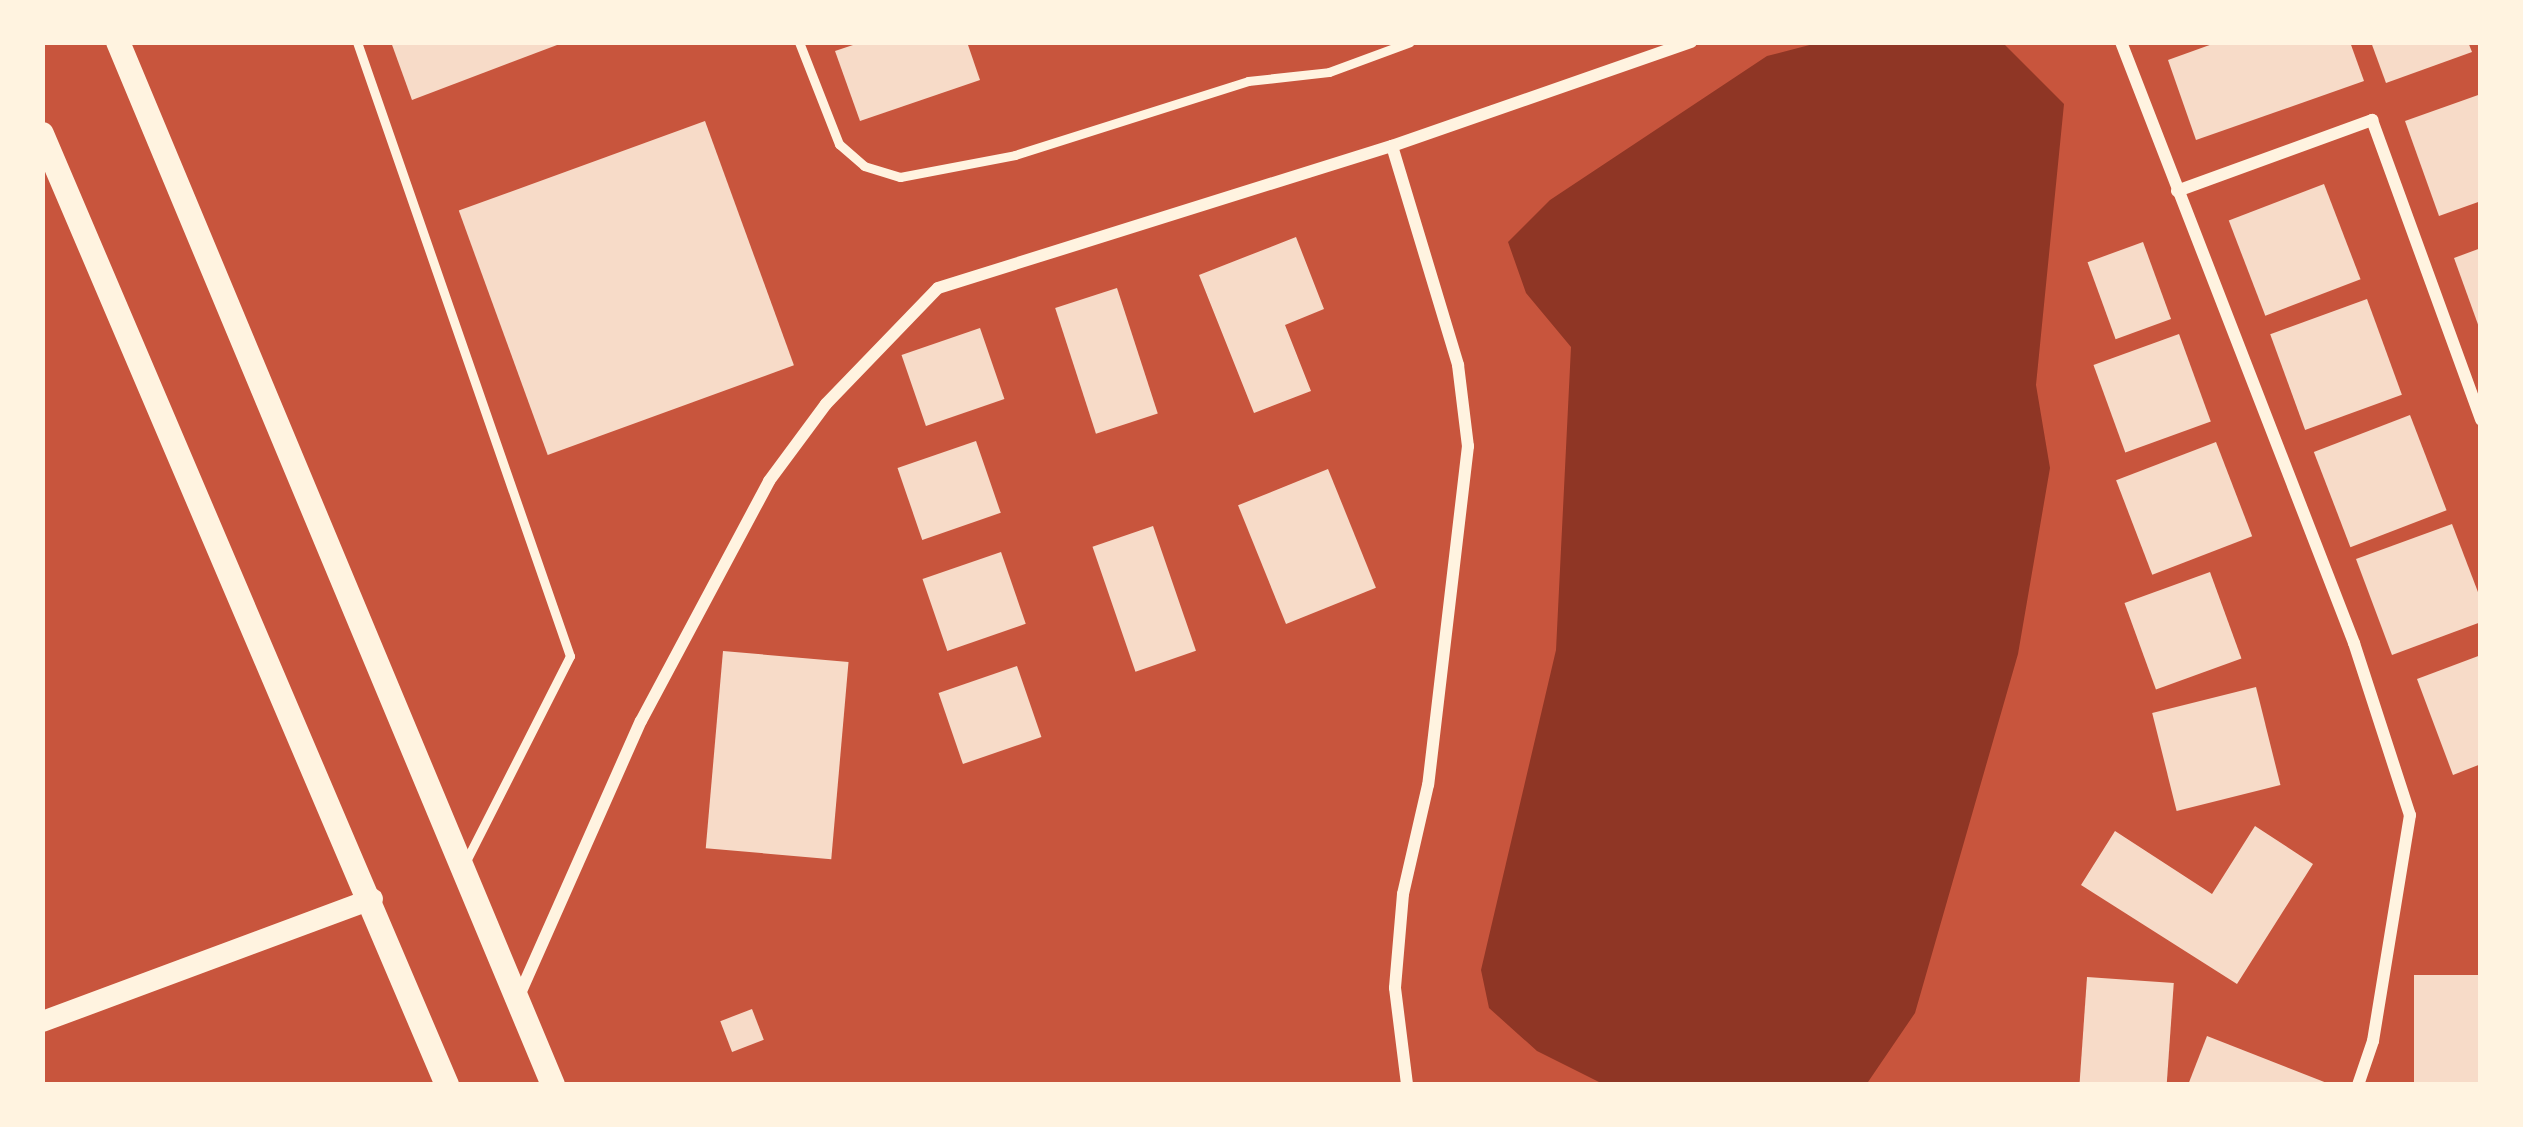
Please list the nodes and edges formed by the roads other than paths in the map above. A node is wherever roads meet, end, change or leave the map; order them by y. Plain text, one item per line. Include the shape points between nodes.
1 (118, 42) edge
2 (357, 42) edge
3 (799, 42) edge
4 (1410, 42) edge
5 (1691, 42) edge
6 (2121, 42) edge
7 (42, 134) edge
8 (1392, 146) junction
9 (2177, 191) junction
10 (2481, 420) edge
11 (464, 864) junction
12 (372, 898) junction
13 (518, 999) junction
14 (42, 1021) edge
15 (447, 1085) edge
16 (553, 1085) edge
17 (1407, 1085) edge
18 (2358, 1085) edge

1 - 11 main road
2 - 11 lane via 570,656
3 - 4 lane via 839,144 864,166 900,177 1016,155 1248,81 1329,72
5 - 8 street
6 - 9 street
7 - 12 main road
8 - 13 street via 938,288 826,404 770,481 641,721
8 - 17 street via 1458,365 1468,446 1428,785 1403,894 1395,988
9 - 10 street via 2372,120
9 - 18 street via 2354,643 2410,815 2373,1041
11 - 13 main road
12 - 14 street
12 - 15 main road
13 - 16 main road

